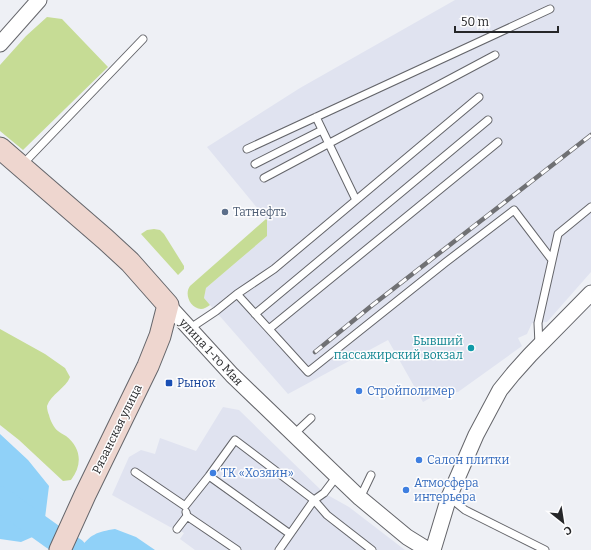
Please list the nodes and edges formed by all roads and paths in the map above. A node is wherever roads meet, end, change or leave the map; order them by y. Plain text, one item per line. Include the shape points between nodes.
1 (39, 0) edge
2 (550, 9) dead end
3 (143, 39) dead end
4 (0, 44) edge
5 (494, 54) dead end
6 (480, 97) dead end
7 (316, 117) junction
8 (488, 120) dead end
9 (322, 130) junction
10 (498, 142) dead end
11 (329, 143) junction
12 (0, 148) edge
13 (247, 149) dead end
14 (255, 164) dead end
15 (21, 166) junction
16 (264, 178) dead end
17 (356, 200) junction
18 (591, 207) edge
19 (552, 260) junction
20 (591, 293) edge
21 (237, 294) junction
22 (168, 305) junction
23 (255, 314) junction
24 (190, 329) junction
25 (269, 329) junction
26 (539, 346) junction
27 (311, 418) dead end
28 (293, 435) junction
29 (135, 472) dead end
30 (371, 475) dead end
31 (209, 476) junction
32 (337, 476) junction
33 (449, 496) junction
34 (360, 498) junction
35 (314, 500) junction
36 (185, 506) junction
37 (187, 516) junction
38 (177, 529) dead end
39 (290, 534) junction
40 (60, 550) edge
41 (237, 550) edge
42 (279, 550) edge
43 (372, 550) edge
44 (428, 550) edge
45 (433, 550) edge
46 (545, 550) edge

1 - 4 street
2 - 7 lane
3 - 15 lane
5 - 11 lane
6 - 17 lane
7 - 9 lane
7 - 13 lane
8 - 23 lane
9 - 11 lane
9 - 14 lane
10 - 25 lane
11 - 16 lane
11 - 17 lane
12 - 15 main road, улица 1-го Мая
15 - 22 main road, улица 1-го Мая via 130,262
17 - 21 lane via 274,269
18 - 19 lane via 558,234
19 - 25 lane via 514,210 308,372
19 - 26 lane via 538,323
20 - 26 street
21 - 23 lane
21 - 24 lane
22 - 24 street, улица 1-го Мая
22 - 40 main road, Рязанская улица via 160,336 148,366
23 - 25 lane
24 - 28 street, улица 1-го Мая via 232,376
26 - 33 street via 500,390 476,435
27 - 28 lane
28 - 32 street, улица 1-го Мая
29 - 36 lane
30 - 34 lane
31 - 35 lane via 235,440
31 - 36 lane
31 - 39 lane
32 - 34 street, улица 1-го Мая
32 - 35 lane via 324,493
33 - 45 street
33 - 46 lane via 465,510
34 - 44 street, улица 1-го Мая via 407,537
35 - 39 lane
35 - 43 lane via 326,515
36 - 37 lane
37 - 38 lane
37 - 41 lane
39 - 42 lane

